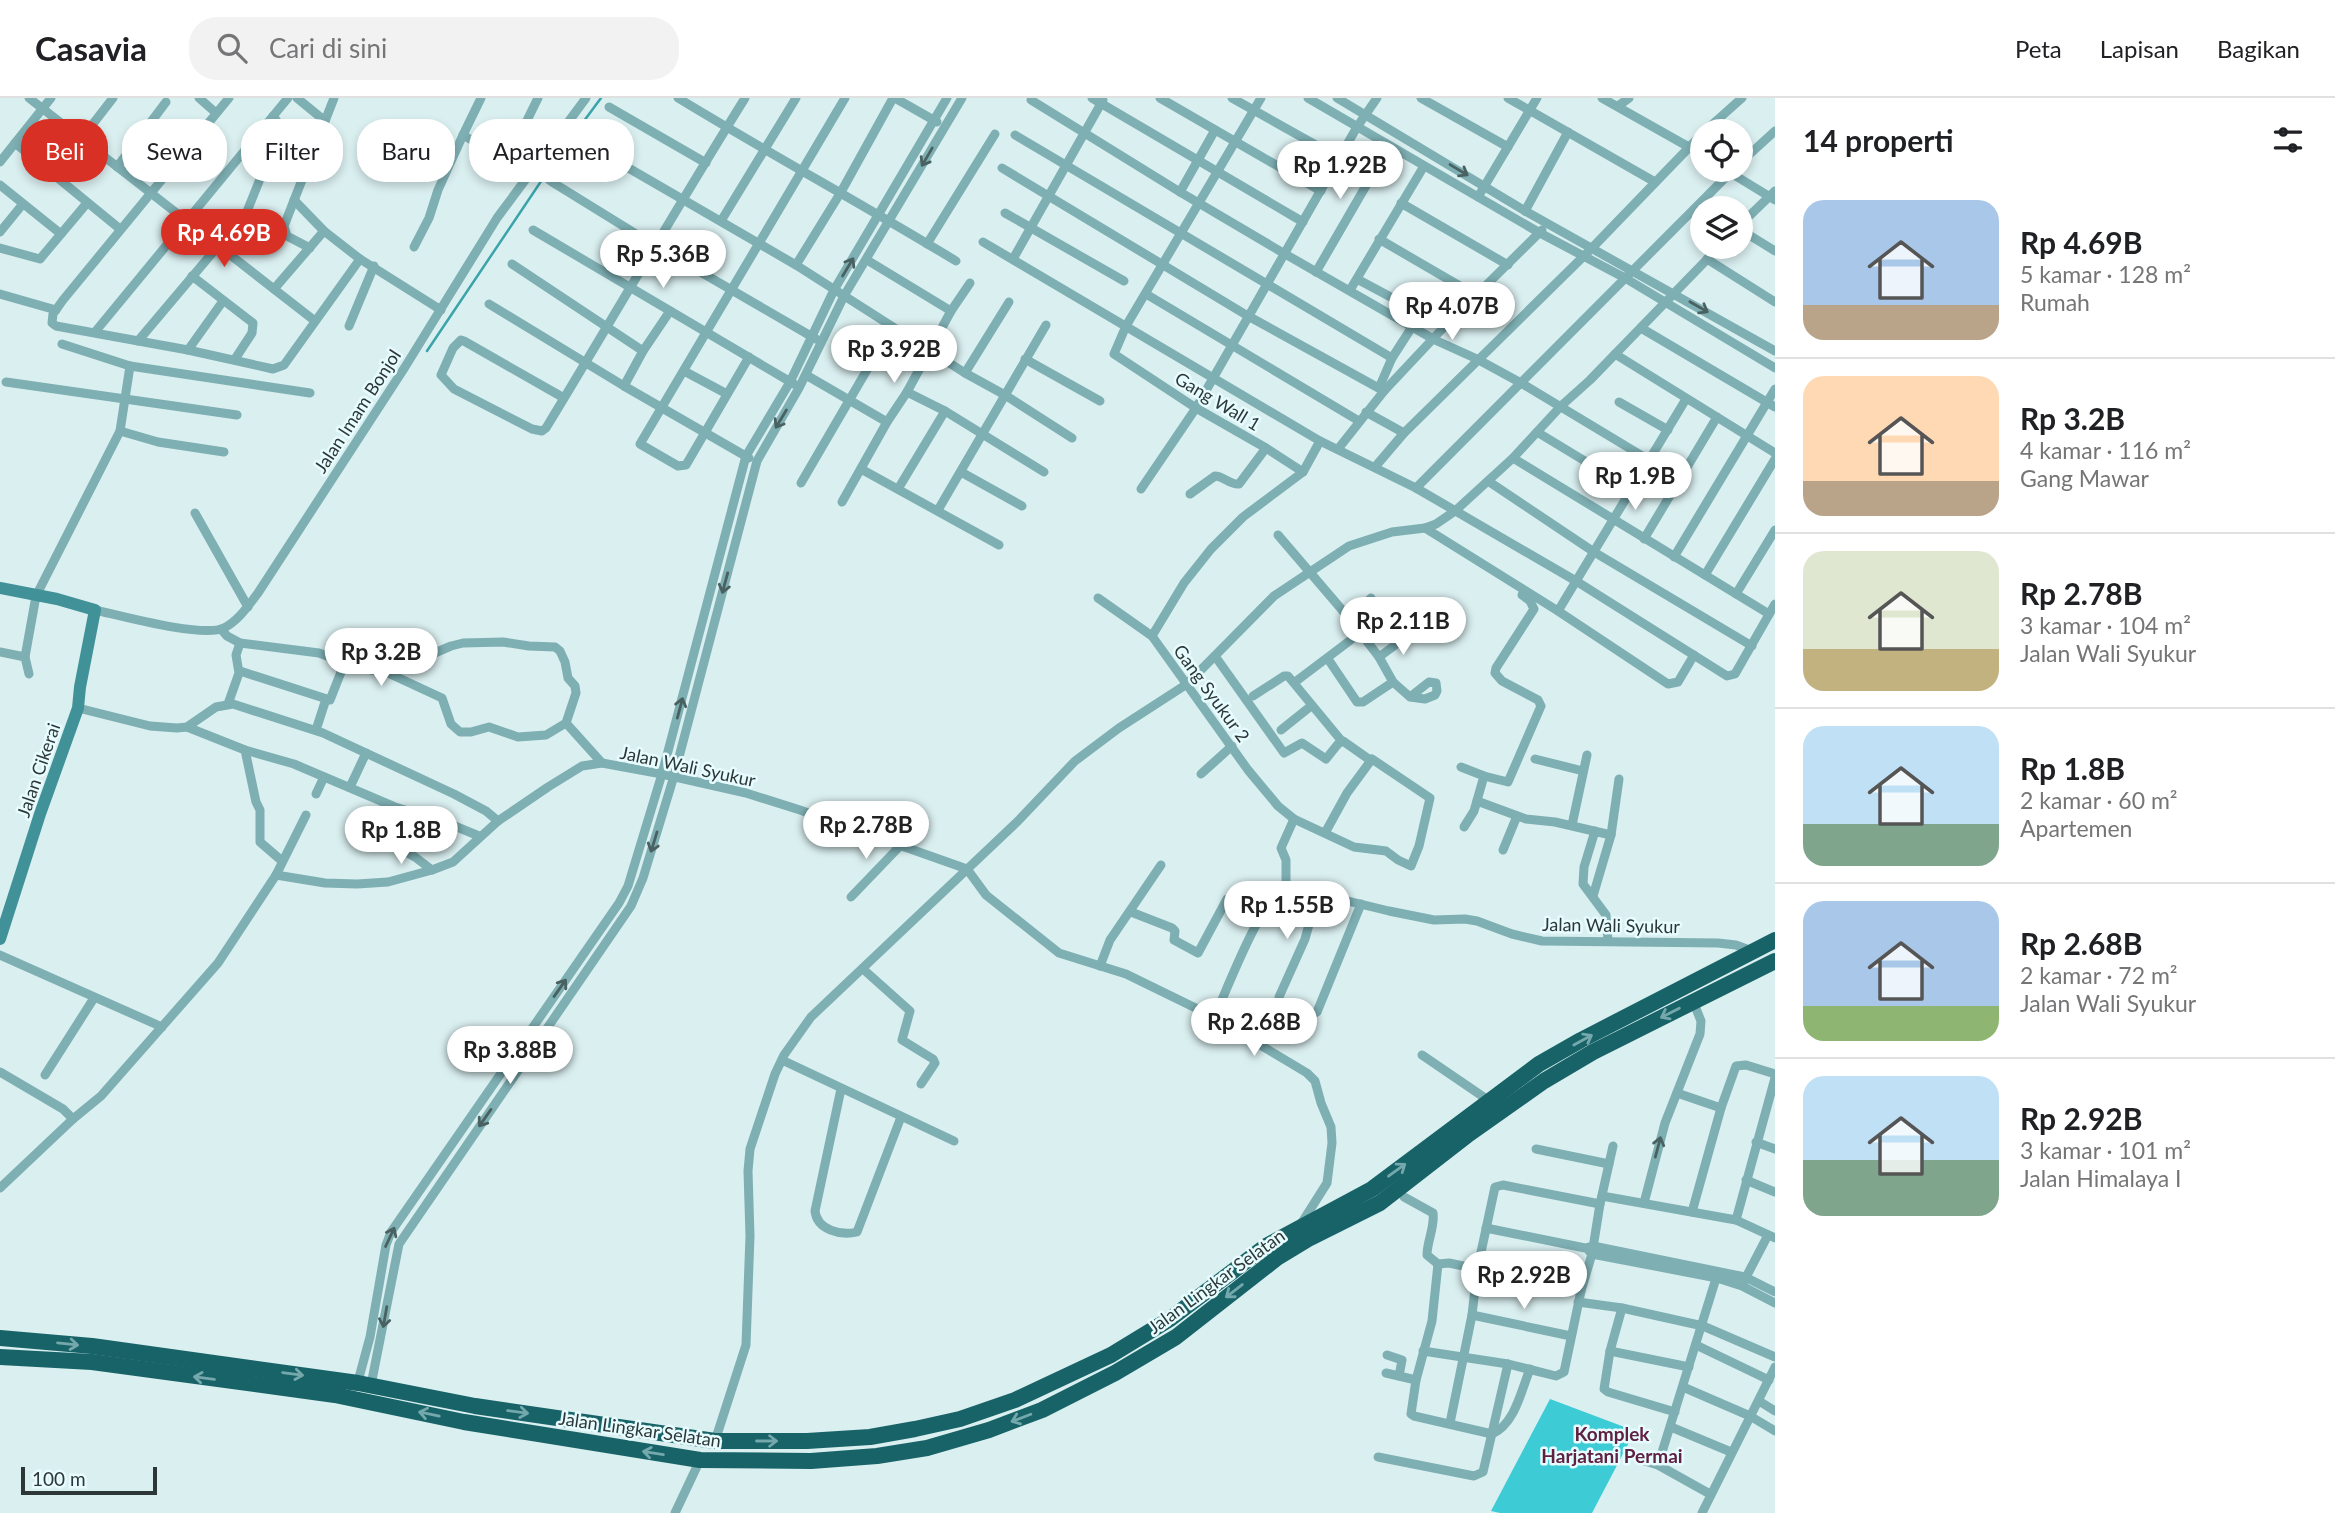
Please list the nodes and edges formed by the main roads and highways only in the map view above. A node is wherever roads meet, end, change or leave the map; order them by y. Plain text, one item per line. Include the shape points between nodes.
1 (1775, 940) edge
2 (1775, 961) edge
3 (1464, 1129) junction
4 (1305, 1231) junction
5 (0, 1338) edge
6 (0, 1357) edge
7 (360, 1391) junction

3 -> 1 highway, Jalan Lingkar Selatan via 1488,1100 1539,1064
2 -> 3 highway, Jalan Lingkar Selatan via 1593,1052
3 - 4 highway, Jalan Lingkar Selatan via 1380,1203
7 -> 4 highway, Jalan Lingkar Selatan via 715,1441 870,1437 960,1419 1015,1400 1111,1355 1170,1319 1266,1246
4 -> 7 highway, Jalan Lingkar Selatan via 1176,1337 1042,1410 927,1448 811,1461 700,1460 464,1422
5 -> 7 highway, Jalan Lingkar Selatan via 92,1346
7 -> 6 highway, Jalan Lingkar Selatan via 92,1362

